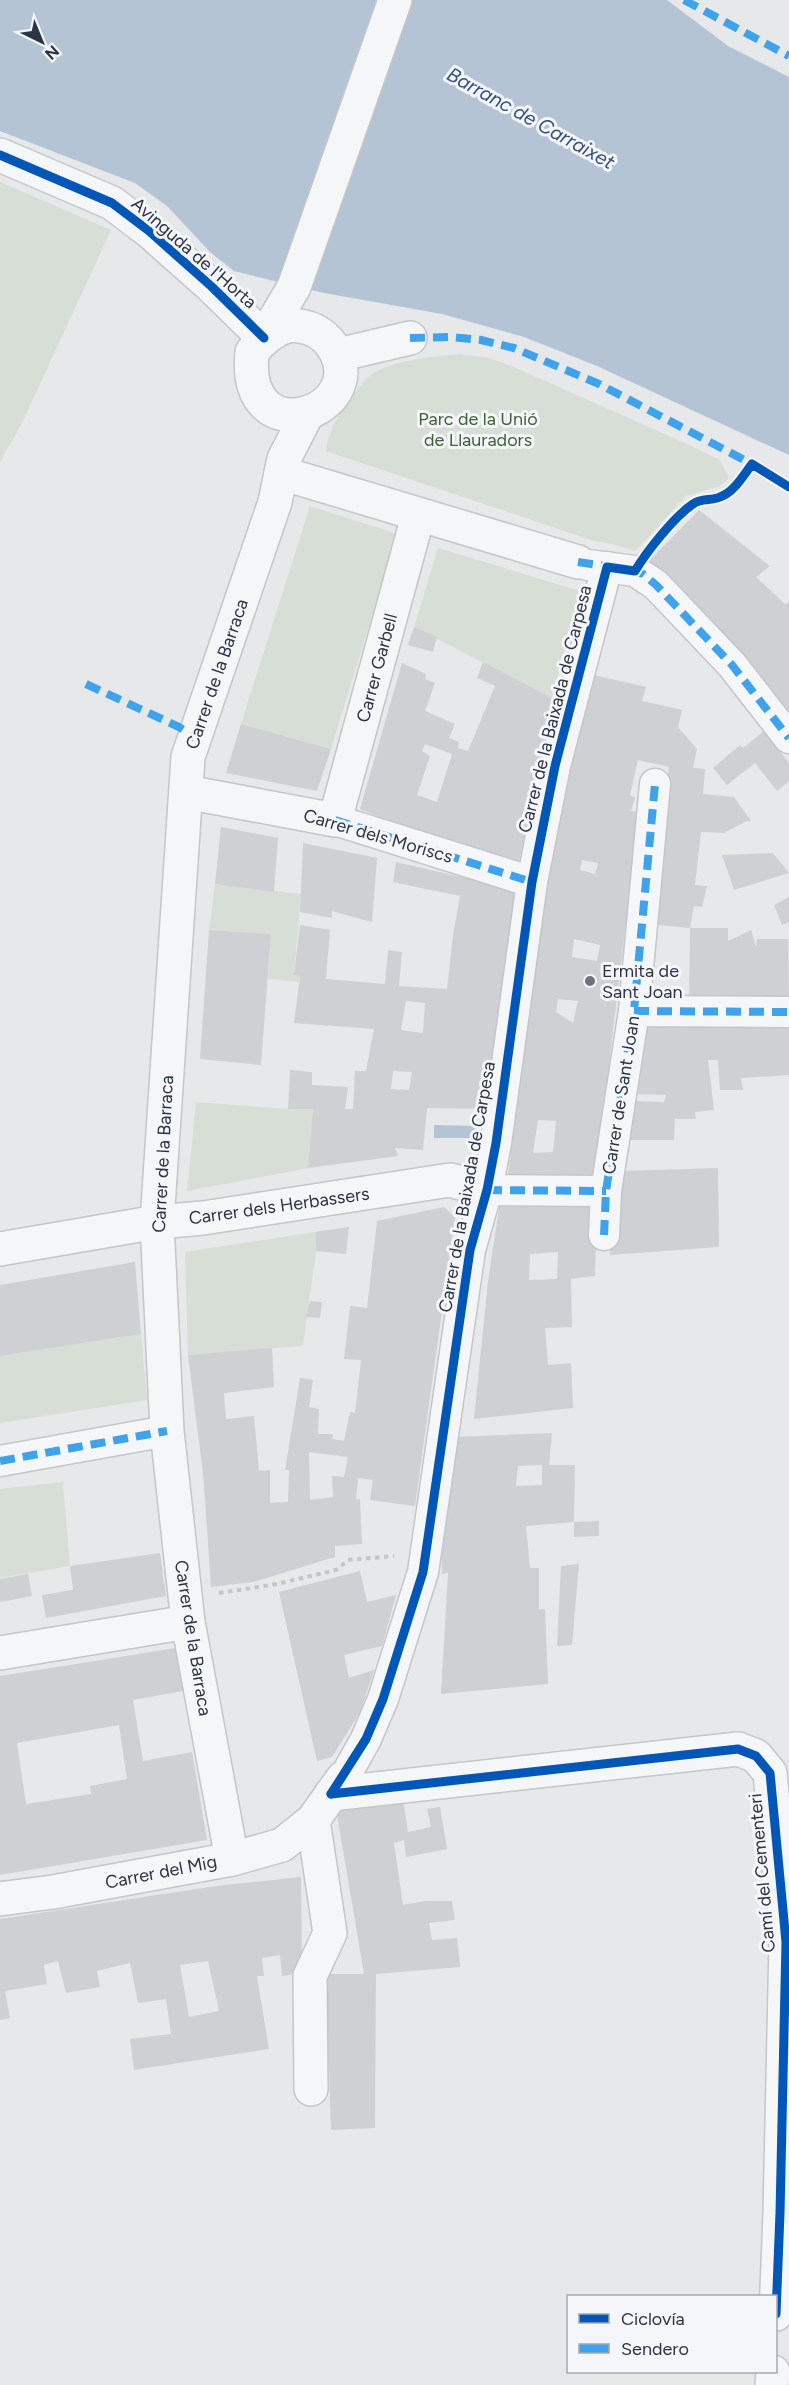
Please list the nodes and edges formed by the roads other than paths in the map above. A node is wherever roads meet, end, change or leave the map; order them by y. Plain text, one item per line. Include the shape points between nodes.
1 (395, 0) edge
2 (0, 155) edge
3 (294, 287) junction
4 (306, 326) junction
5 (264, 338) junction
6 (410, 338) dead end
7 (338, 356) junction
8 (268, 407) junction
9 (307, 414) junction
10 (282, 466) junction
11 (418, 516) junction
12 (607, 567) junction
13 (789, 738) edge
14 (655, 784) dead end
15 (186, 792) junction
16 (335, 820) junction
17 (532, 882) junction
18 (634, 1011) junction
19 (789, 1012) edge
20 (487, 1190) junction
21 (606, 1191) junction
22 (157, 1222) junction
23 (604, 1235) dead end
24 (0, 1249) edge
25 (167, 1431) junction
26 (0, 1461) edge
27 (188, 1622) junction
28 (0, 1653) edge
29 (331, 1795) junction
30 (232, 1859) junction
31 (0, 1899) edge
32 (311, 2089) dead end
33 (777, 2295) edge

1 - 3 street
2 - 5 street, Avinguda de l'Horta via 112,203 211,286
3 - 4 street
3 - 5 street
4 - 5 street via 277,329
4 - 7 street via 327,338
5 - 8 street via 252,352 250,366 257,396
6 - 7 street
7 - 9 street via 338,384 331,398
8 - 9 street via 286,415
8 - 10 street, Carrer de la Barraca
9 - 10 street, Carrer de la Barraca
10 - 11 street
10 - 15 street, Carrer de la Barraca via 275,502 188,757
11 - 12 street
11 - 16 street, Carrer Garbell
12 - 13 street via 656,585 732,664
12 - 17 street, Carrer de la Baixada de Carpesa via 555,766
14 - 18 street, Carrer de Sant Joan
15 - 16 street, Carrer dels Moriscs
15 - 22 street, Carrer de la Barraca
16 - 17 street, Carrer dels Moriscs
17 - 20 street, Carrer de la Baixada de Carpesa
18 - 19 street
18 - 21 street, Carrer de Sant Joan
20 - 21 street
20 - 22 street, Carrer dels Herbassers via 450,1180
20 - 29 street, Carrer de la Baixada de Carpesa via 470,1250 423,1572 383,1699 366,1739
21 - 23 street, Carrer de Sant Joan
22 - 24 street, Carrer dels Herbassers
22 - 25 street, Carrer de la Barraca
25 - 26 street
25 - 27 street, Carrer de la Barraca
27 - 28 street
27 - 30 street, Carrer de la Barraca
29 - 30 street, Carrer del Mig via 282,1845
29 - 32 street via 330,1933 310,1976
29 - 33 street, Camí del Cementeri via 738,1749 756,1756 770,1773 786,1942
30 - 31 street, Carrer del Mig

